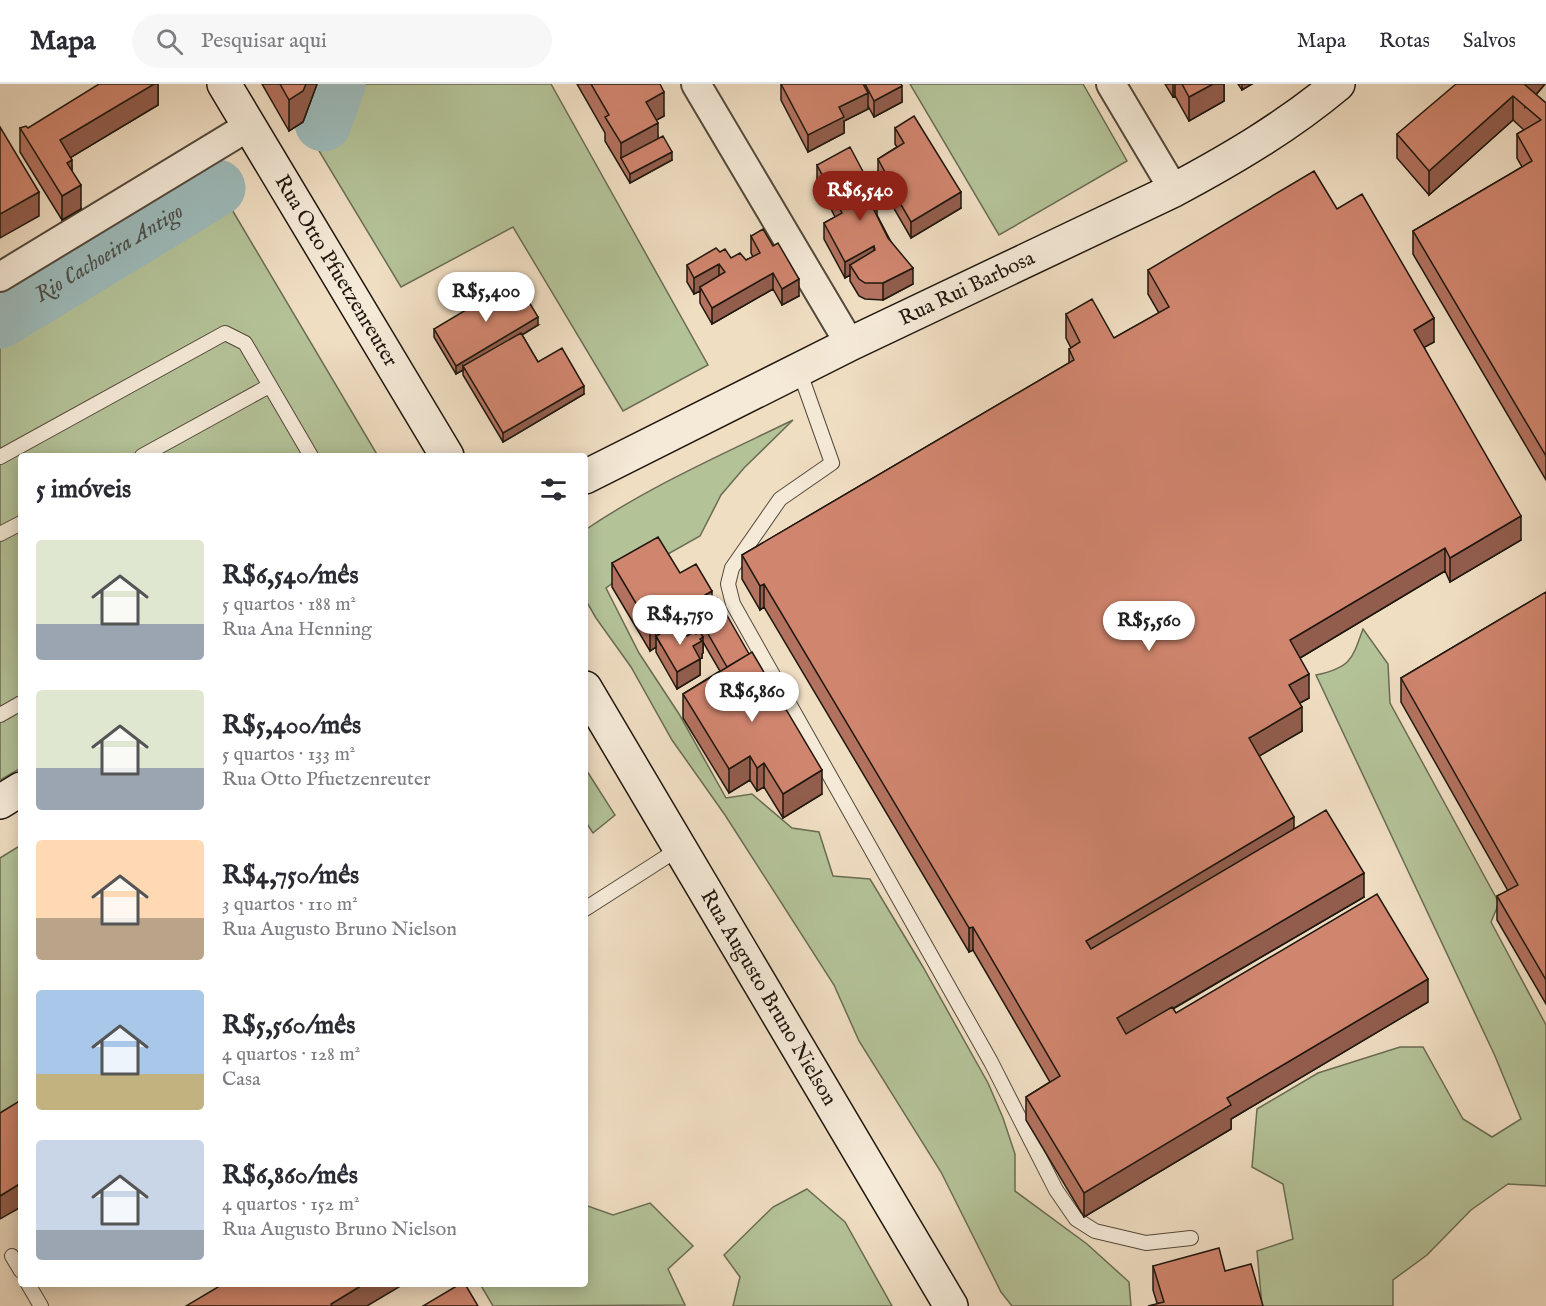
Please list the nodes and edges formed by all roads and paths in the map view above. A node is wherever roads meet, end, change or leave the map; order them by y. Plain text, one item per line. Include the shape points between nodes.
1 (224, 84) edge
2 (696, 84) edge
3 (1111, 84) edge
4 (1338, 84) edge
5 (249, 126) junction
6 (1174, 190) junction
7 (0, 277) edge
8 (850, 344) junction
9 (799, 370) junction
10 (269, 386) junction
11 (147, 453) edge
12 (309, 453) edge
13 (445, 453) edge
14 (0, 457) edge
15 (588, 476) edge
16 (18, 525) edge
17 (0, 534) edge
18 (588, 693) edge
19 (18, 705) edge
20 (0, 715) edge
21 (18, 791) edge
22 (0, 802) edge
23 (680, 848) junction
24 (588, 907) edge
25 (1191, 1238) dead end
26 (12, 1256) dead end
27 (18, 1266) edge
28 (30, 1287) edge
29 (41, 1306) edge
30 (951, 1306) edge

1 - 5 main road, Rua Otto Pfuetzenreuter
2 - 8 street
3 - 6 street
4 - 6 main road, Rua Rui Barbosa via 1227,162
5 - 7 street
5 - 13 main road, Rua Otto Pfuetzenreuter
6 - 8 main road, Rua Rui Barbosa
8 - 9 main road, Rua Rui Barbosa
9 - 15 main road, Rua Rui Barbosa
9 - 25 lane via 832,463 780,499 768,516 732,568 728,584 733,604 991,1062 1056,1190 1076,1219 1095,1231 1146,1243
10 - 11 lane
10 - 12 lane
10 - 14 lane via 245,343 225,333
16 - 17 lane
18 - 23 main road, Rua Augusto Bruno Nielson
19 - 20 lane
21 - 22 main road
23 - 24 lane
23 - 30 main road, Rua Augusto Bruno Nielson
26 - 27 lane
28 - 29 lane

